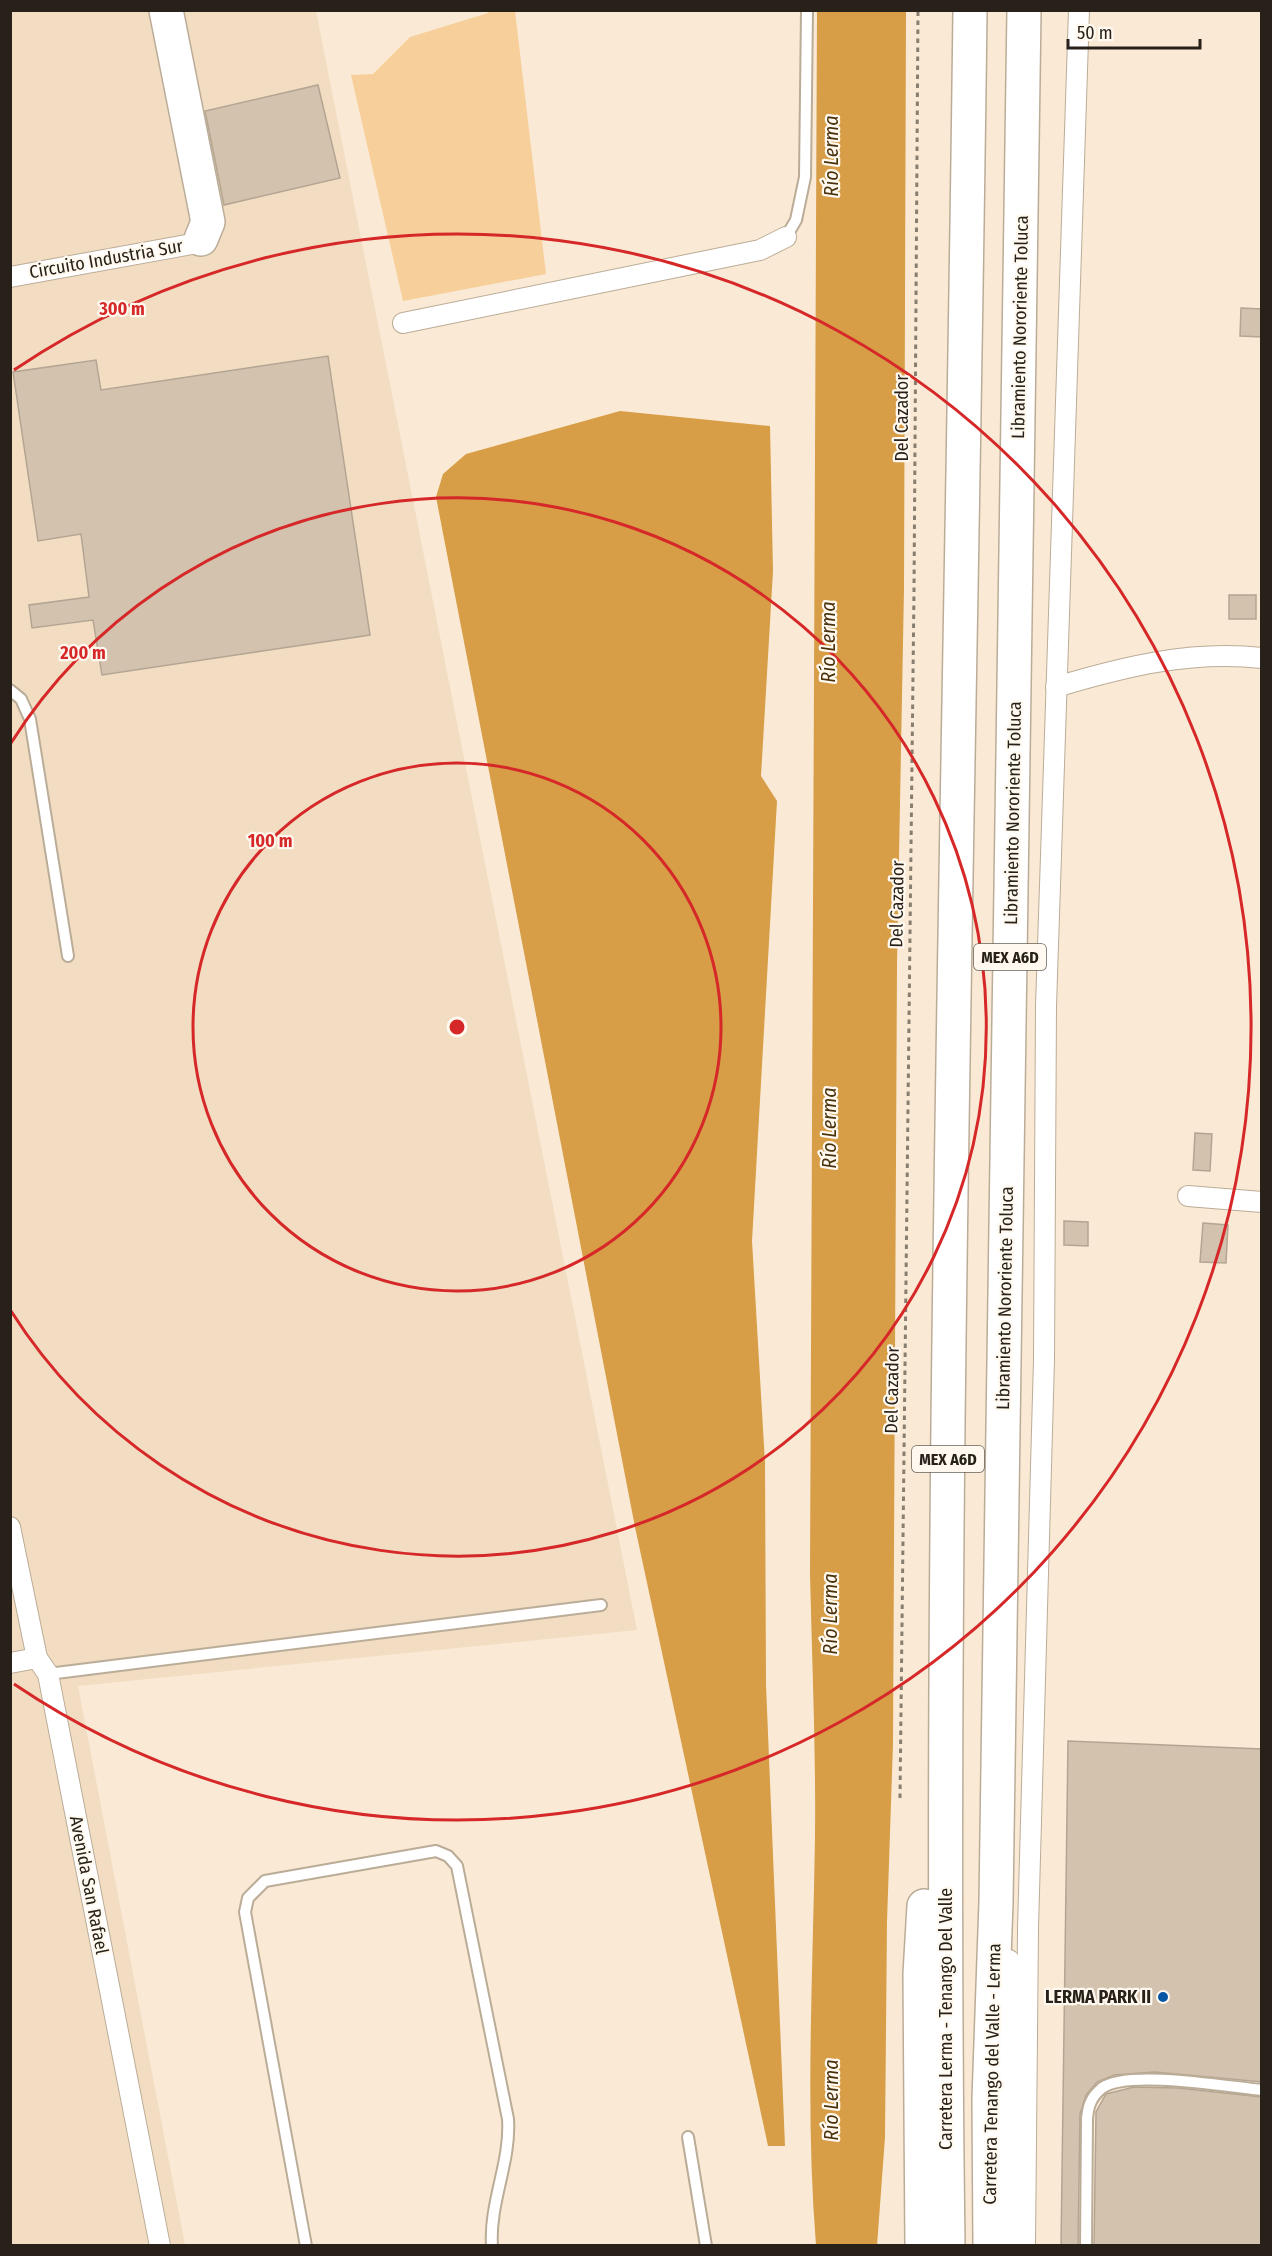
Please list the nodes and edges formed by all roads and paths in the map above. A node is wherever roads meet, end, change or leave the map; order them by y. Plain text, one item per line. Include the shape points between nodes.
1 (166, 10) edge
2 (807, 10) edge
3 (918, 10) edge
4 (970, 10) edge
5 (1024, 10) edge
6 (1079, 10) edge
7 (786, 237) joint
8 (201, 239) joint
9 (10, 277) edge
10 (403, 323) dead end
11 (1262, 658) edge
12 (1056, 687) junction
13 (10, 690) edge
14 (68, 956) dead end
15 (1188, 1196) dead end
16 (1262, 1202) edge
17 (10, 1527) edge
18 (601, 1605) dead end
19 (10, 1663) edge
20 (43, 1666) junction
21 (946, 1793) junction
22 (900, 1798) dead end
23 (996, 1902) joint
24 (1262, 2090) edge
25 (688, 2137) dead end
26 (997, 2240) edge
27 (160, 2246) edge
28 (306, 2246) edge
29 (492, 2246) edge
30 (706, 2246) edge
31 (922, 2246) edge
32 (948, 2246) edge
33 (1025, 2246) edge
34 (1086, 2246) edge

1 - 8 highway via 208,222
2 - 7 lane via 805,177 796,220
3 - 22 path, Del Cazador
4 - 21 highway, MEX A6D via 951,1125
5 - 23 highway, Libramiento Nororiente Toluca / MEX A6D
6 - 12 street
7 - 10 street via 760,250
8 - 9 street, Circuito Industria Sur
11 - 12 street via 1187,657 1155,661
12 - 33 street via 1046,1006 1044,1360 1028,1928
13 - 14 lane via 21,699 30,719
15 - 16 street
17 - 20 street, Avenida San Rafael
18 - 20 lane
19 - 20 street
20 - 27 street, Avenida San Rafael
21 - 31 highway via 933,1820 921,1963
21 - 32 highway, Carretera Lerma - Tenango Del Valle
23 - 26 highway, Carretera Tenango del Valle - Lerma via 989,2099
24 - 34 lane via 1146,2079 1103,2086 1089,2102 1087,2119
25 - 30 lane
28 - 29 lane via 245,1912 248,1898 265,1881 436,1851 457,1866 508,2119 508,2151 491,2231

